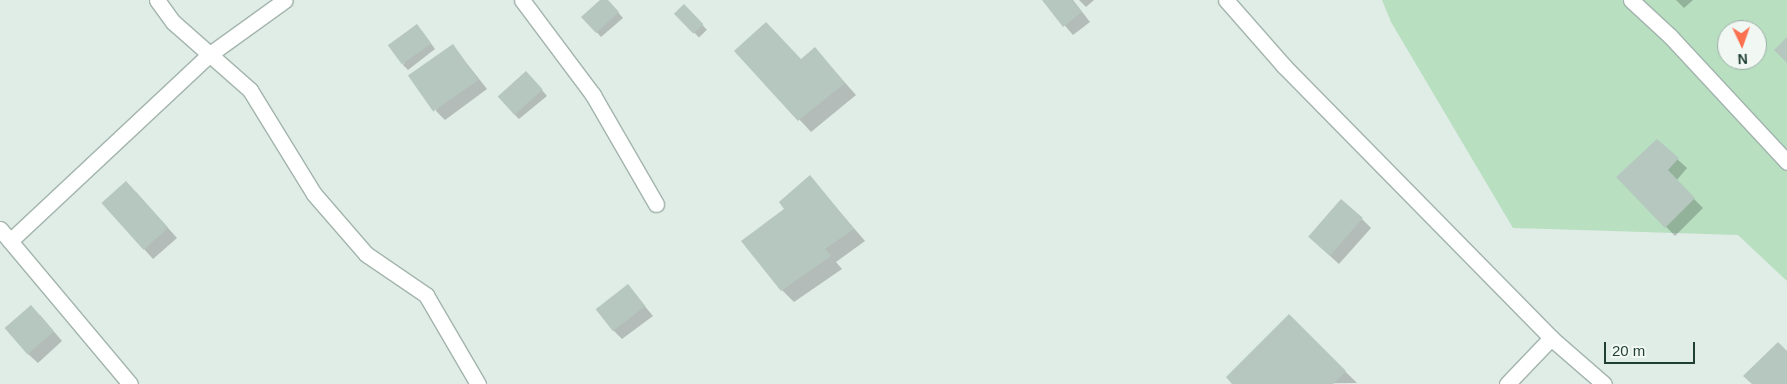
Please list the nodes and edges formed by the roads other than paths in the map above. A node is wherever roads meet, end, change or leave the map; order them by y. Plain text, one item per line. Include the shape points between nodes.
1 (157, 0) edge
2 (285, 0) edge
3 (522, 0) edge
4 (1226, 0) edge
5 (1631, 0) edge
6 (210, 54) junction
7 (1787, 162) edge
8 (656, 204) dead end
9 (5, 235) edge
10 (1551, 338) junction
11 (130, 384) edge
12 (478, 384) edge
13 (1507, 384) edge
14 (1604, 384) edge

1 - 6 street via 173,22
2 - 6 street
3 - 8 street via 593,95
4 - 10 street via 1284,66
5 - 7 street via 1670,36
6 - 9 street
6 - 12 street via 250,90 314,194 366,254 426,296
9 - 11 street
10 - 13 street
10 - 14 street

